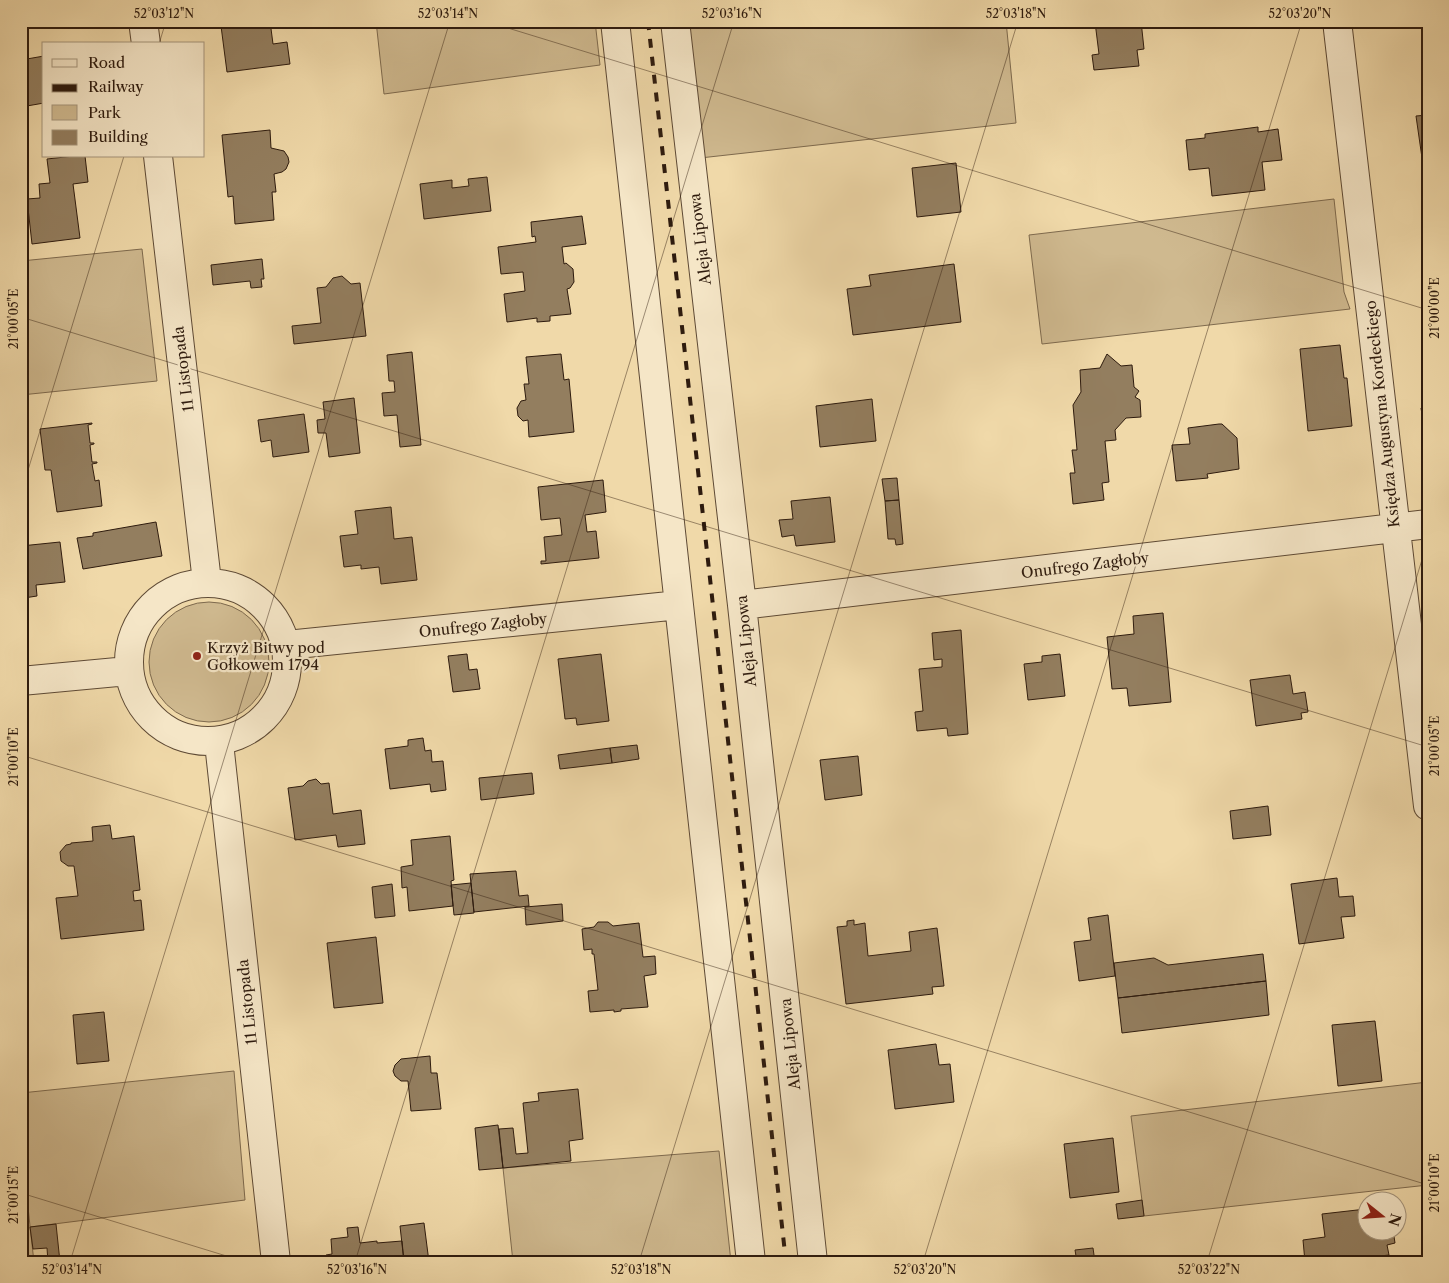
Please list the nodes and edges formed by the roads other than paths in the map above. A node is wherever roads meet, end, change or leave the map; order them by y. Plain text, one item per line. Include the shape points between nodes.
1 (143, 21) edge
2 (615, 21) edge
3 (675, 21) edge
4 (1337, 21) edge
5 (146, 42) edge
6 (158, 158) edge
7 (1428, 524) edge
8 (1395, 528) junction
9 (207, 582) junction
10 (679, 605) junction
11 (742, 605) junction
12 (287, 645) junction
13 (128, 671) junction
14 (21, 682) edge
15 (219, 743) junction
16 (1428, 806) edge
17 (276, 1262) edge
18 (751, 1262) edge
19 (813, 1262) edge

1 - 5 street
2 - 10 street
3 - 11 street, Aleja Lipowa
4 - 8 street, Księdza Augustyna Kordeckiego
6 - 9 street, 11 Listopada
7 - 8 street, Onufrego Zagłoby
8 - 11 street, Onufrego Zagłoby
8 - 16 street, Księdza Augustyna Kordeckiego
9 - 12 street via 241,589 271,612
9 - 13 street via 178,588 157,601 140,621 130,642
10 - 12 street, Onufrego Zagłoby
10 - 18 street
11 - 19 street, Aleja Lipowa
12 - 15 street via 286,684 275,708 260,725
13 - 14 street
13 - 15 street via 140,705 162,728 189,741
15 - 17 street, 11 Listopada

